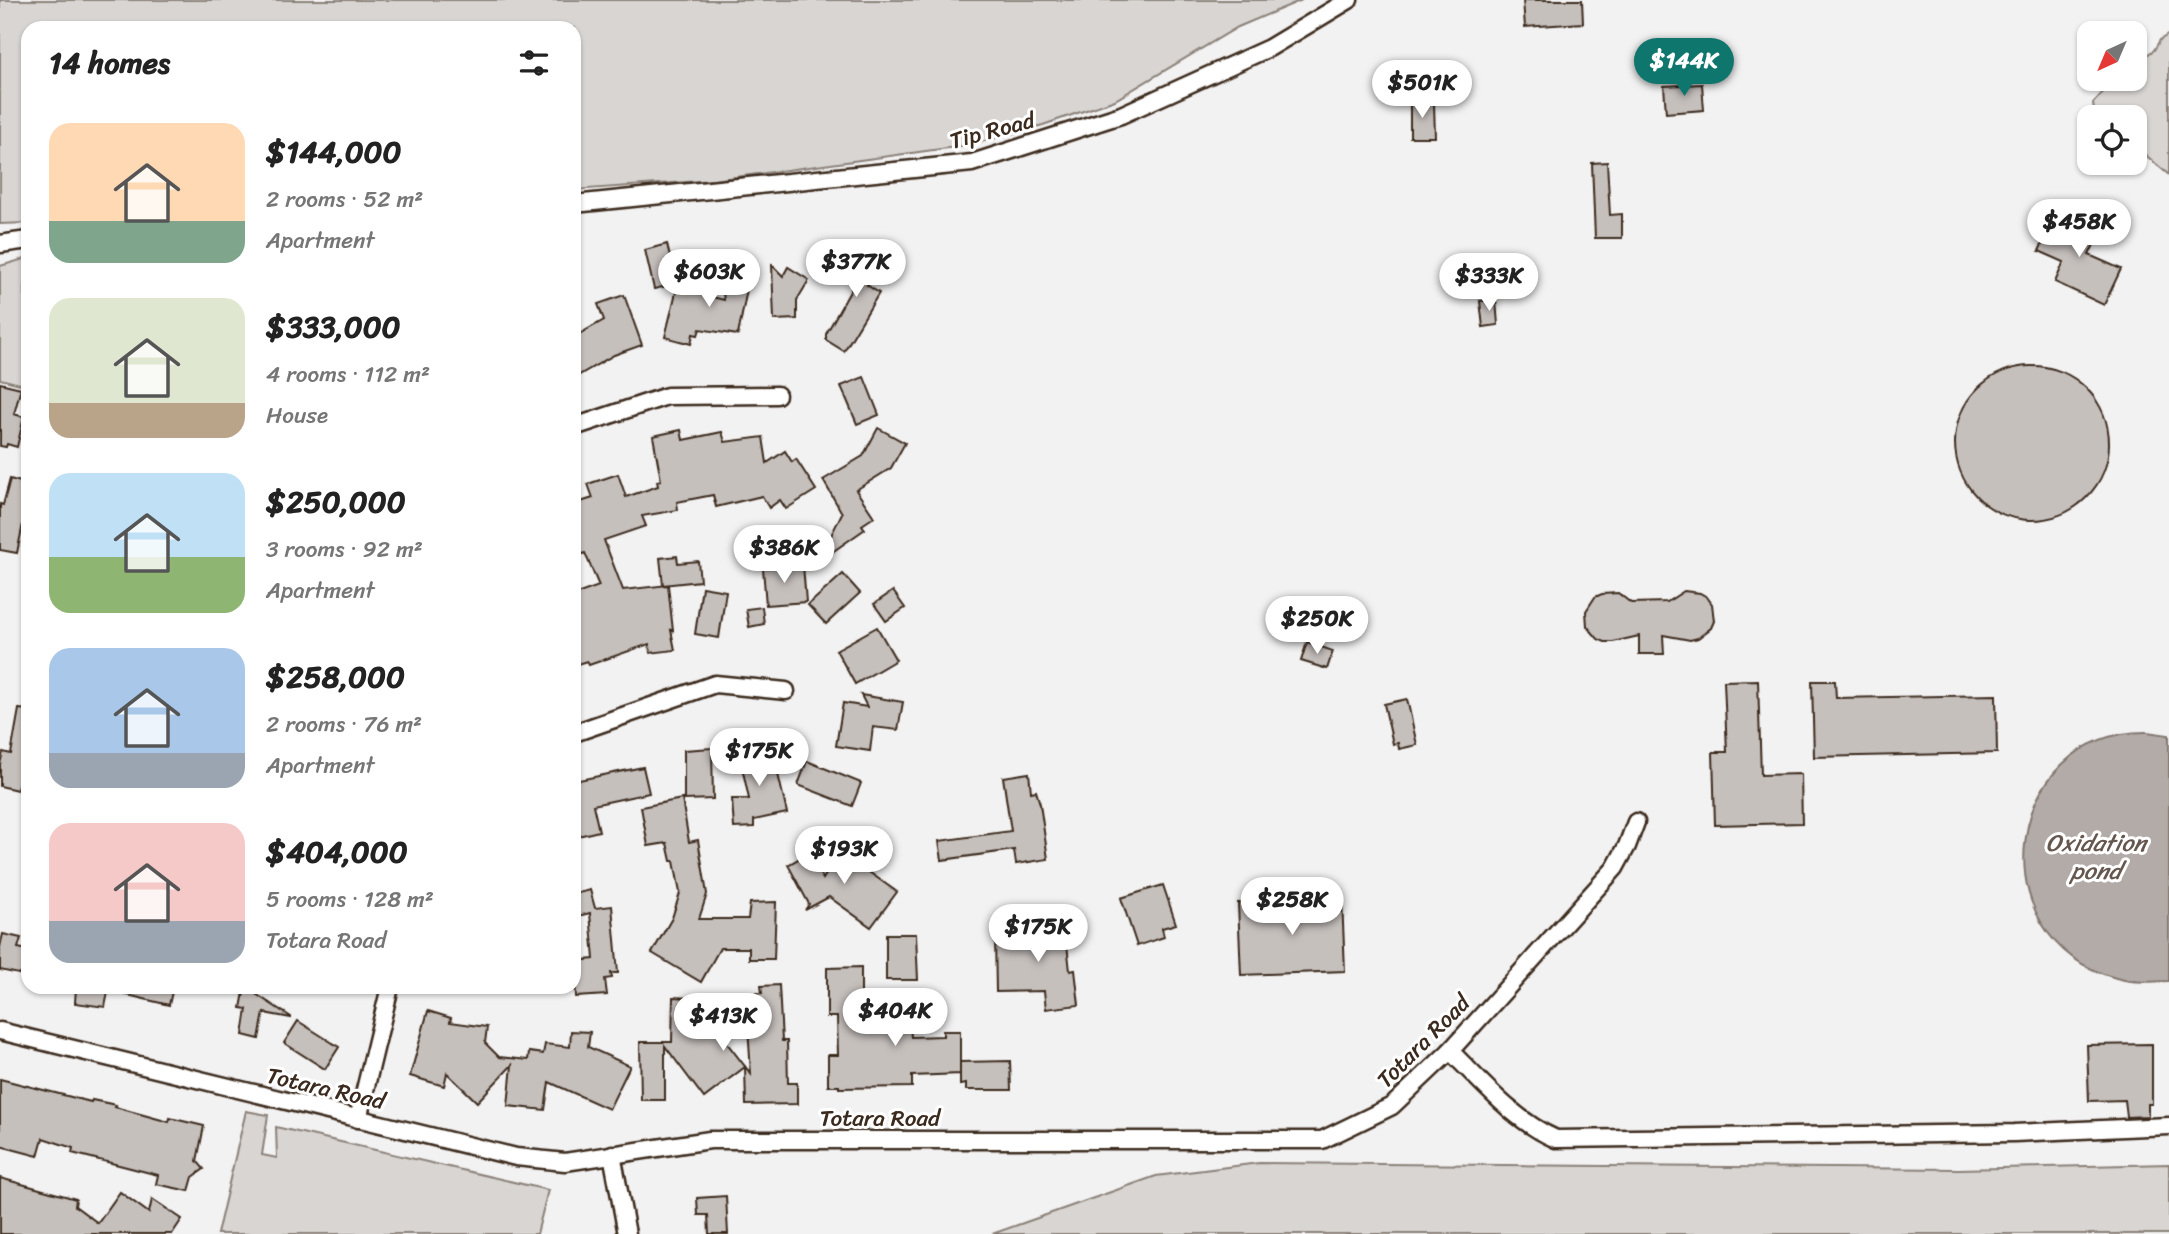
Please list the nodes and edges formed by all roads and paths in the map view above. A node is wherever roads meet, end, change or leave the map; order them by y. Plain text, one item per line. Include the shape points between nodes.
1 (1349, 0) edge
2 (581, 203) edge
3 (21, 241) edge
4 (0, 244) edge
5 (777, 395) dead end
6 (581, 425) edge
7 (786, 691) dead end
8 (581, 731) edge
9 (1636, 822) dead end
10 (388, 994) edge
11 (0, 1031) edge
12 (1450, 1051) junction
13 (358, 1119) junction
14 (2169, 1126) edge
15 (612, 1154) junction
16 (626, 1234) edge

1 - 2 street, Tip Road via 1269,48 1121,115 972,163
3 - 4 street
5 - 6 street via 667,396
7 - 8 street via 715,684
9 - 12 street, Totara Road via 1615,868
10 - 13 street
11 - 13 street, Totara Road
12 - 14 street via 1537,1131 1556,1139 2014,1133
12 - 15 street, Totara Road via 1392,1105 1322,1140 710,1140
13 - 15 street, Totara Road via 516,1157 565,1163
15 - 16 street

